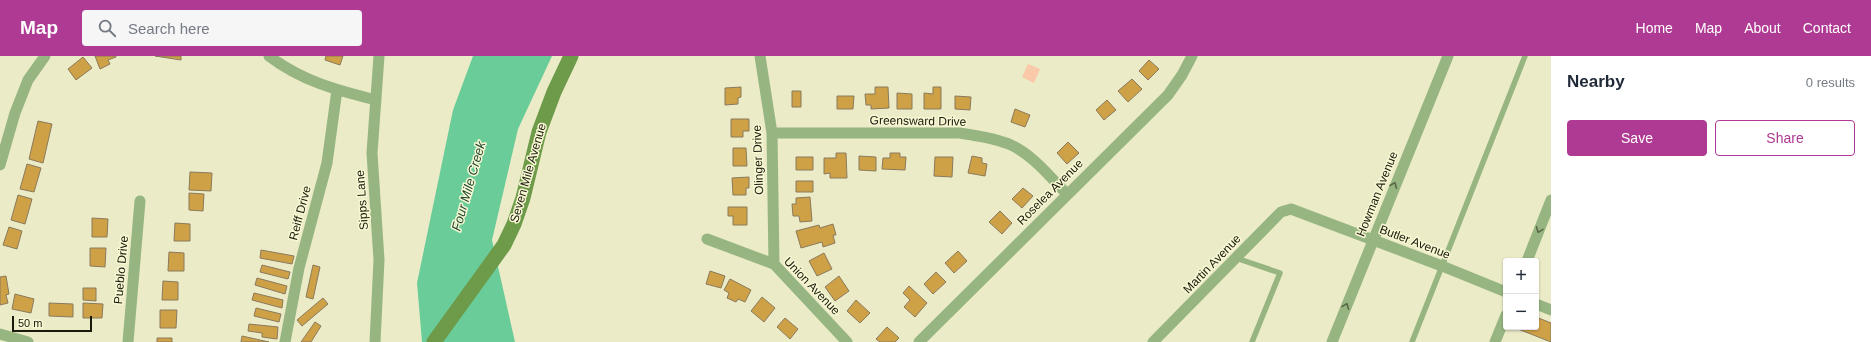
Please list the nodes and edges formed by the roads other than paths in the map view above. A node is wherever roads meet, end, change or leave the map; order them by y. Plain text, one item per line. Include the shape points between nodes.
1 (45, 56) edge
2 (268, 56) edge
3 (379, 56) edge
4 (571, 56) edge
5 (760, 56) edge
6 (1192, 56) edge
7 (1448, 56) edge
8 (1524, 56) edge
9 (337, 90) junction
10 (376, 100) junction
11 (772, 133) junction
12 (0, 165) edge
13 (1067, 194) junction
14 (1551, 200) edge
15 (140, 201) dead end
16 (1291, 209) joint
17 (707, 239) dead end
18 (1372, 239) junction
19 (1236, 258) junction
20 (1528, 258) edge
21 (774, 264) junction
22 (1442, 266) junction
23 (1503, 291) edge
24 (1539, 305) edge
25 (1551, 310) edge
26 (1503, 322) edge
27 (0, 334) edge
28 (28, 342) edge
29 (128, 342) edge
30 (285, 342) edge
31 (375, 342) edge
32 (434, 342) edge
33 (847, 342) edge
34 (919, 342) edge
35 (1153, 342) edge
36 (1252, 342) edge
37 (1332, 342) edge
38 (1412, 342) edge
39 (1495, 342) edge

1 - 12 street via 28,80 15,113
2 - 9 street via 286,69
3 - 10 street, Sipps Lane
4 - 32 main road, Seven Mile Avenue via 539,132 523,198 504,246
5 - 11 street, Olinger Drive
6 - 13 street, Roselea Avenue via 1168,95
18 -> 7 street, Howman Avenue
8 - 22 lane
9 - 10 street
9 - 30 street, Reiff Drive via 327,163 299,268
10 - 31 street, Sipps Lane via 372,152 380,260
11 - 13 street, Greensward Drive via 960,133 988,138 1012,145 1029,157
11 - 21 street, Olinger Drive
13 - 34 street, Roselea Avenue
14 -> 20 street
15 - 29 street, Pueblo Drive
16 - 18 street, Butler Avenue
16 - 19 street, Martin Avenue via 1281,212
17 - 21 street, Union Avenue
18 - 22 street, Butler Avenue
37 -> 18 street, Howman Avenue
19 - 35 street, Martin Avenue
19 - 36 lane via 1280,273
21 - 33 street, Union Avenue
22 - 23 street, Butler Avenue
22 - 38 lane
24 - 25 street
26 - 39 street
27 - 28 street

